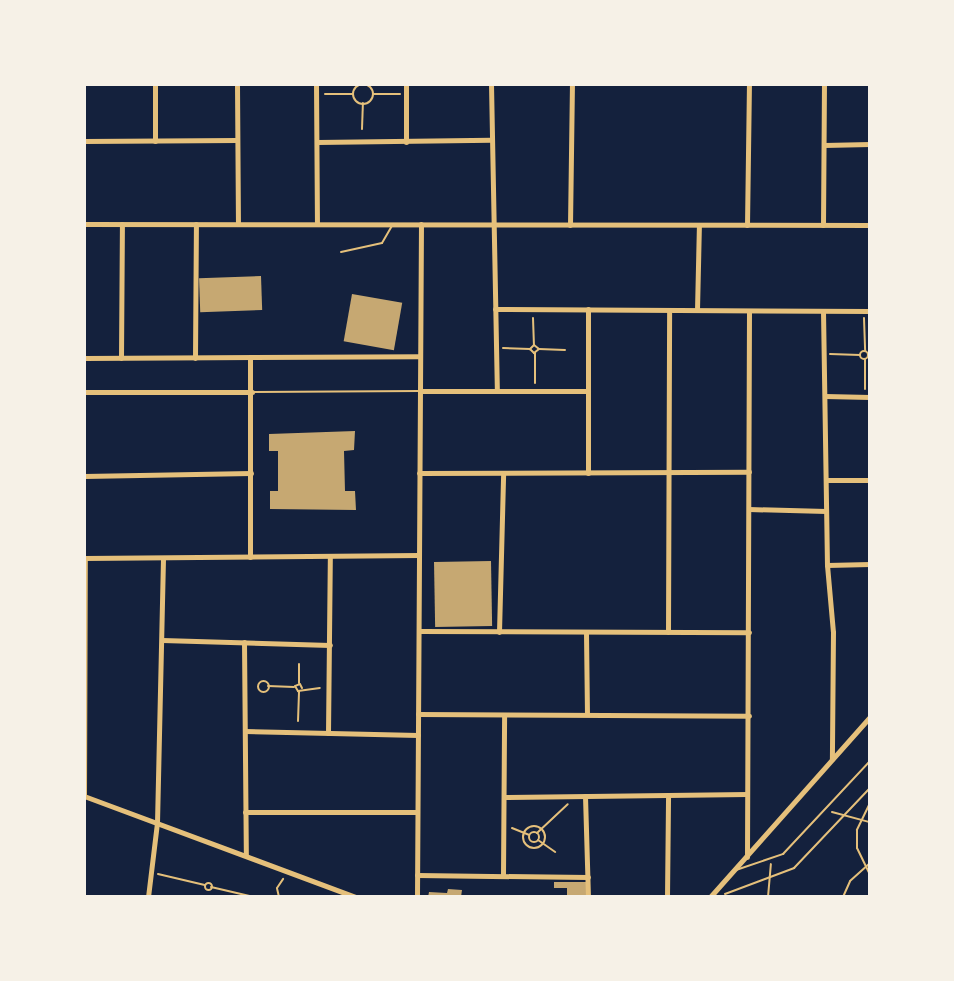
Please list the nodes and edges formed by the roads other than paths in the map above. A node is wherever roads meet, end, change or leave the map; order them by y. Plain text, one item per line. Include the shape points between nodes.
1 (155, 84) edge
2 (237, 84) edge
3 (315, 84) edge
4 (406, 84) edge
5 (491, 84) edge
6 (572, 84) edge
7 (749, 84) edge
8 (825, 84) edge
9 (237, 140) junction
10 (84, 141) edge
11 (155, 141) junction
12 (491, 141) junction
13 (317, 142) junction
14 (406, 142) junction
15 (870, 144) edge
16 (824, 145) junction
17 (84, 224) edge
18 (122, 224) junction
19 (196, 224) junction
20 (238, 224) junction
21 (317, 224) junction
22 (421, 224) junction
23 (392, 225) junction
24 (492, 225) junction
25 (570, 225) junction
26 (699, 225) junction
27 (747, 225) junction
28 (823, 225) junction
29 (870, 225) edge
30 (341, 252) dead end
31 (495, 309) junction
32 (588, 309) junction
33 (669, 310) junction
34 (698, 310) junction
35 (749, 311) junction
36 (823, 311) junction
37 (867, 311) edge
38 (420, 356) junction
39 (250, 357) junction
40 (84, 358) edge
41 (122, 358) junction
42 (195, 358) junction
43 (420, 391) junction
44 (497, 391) junction
45 (588, 391) junction
46 (84, 392) edge
47 (252, 392) junction
48 (825, 396) junction
49 (867, 397) edge
50 (588, 472) junction
51 (668, 472) junction
52 (749, 472) junction
53 (251, 473) junction
54 (419, 473) junction
55 (503, 474) junction
56 (84, 476) edge
57 (826, 480) junction
58 (870, 480) edge
59 (749, 509) junction
60 (826, 511) junction
61 (419, 555) junction
62 (330, 556) junction
63 (250, 557) junction
64 (84, 558) edge
65 (164, 558) junction
66 (870, 564) edge
67 (827, 565) junction
68 (418, 631) junction
69 (499, 632) junction
70 (668, 632) junction
71 (749, 632) junction
72 (586, 633) junction
73 (162, 640) junction
74 (244, 642) junction
75 (85, 643) edge
76 (330, 645) junction
77 (418, 714) junction
78 (587, 714) junction
79 (504, 716) junction
80 (749, 716) junction
81 (870, 717) edge
82 (84, 727) edge
83 (245, 731) junction
84 (328, 733) junction
85 (418, 735) junction
86 (831, 759) junction
87 (870, 761) edge
88 (747, 794) junction
89 (84, 796) edge
90 (585, 796) junction
91 (668, 796) junction
92 (505, 797) junction
93 (245, 812) junction
94 (417, 812) junction
95 (157, 823) junction
96 (246, 855) junction
97 (747, 856) junction
98 (733, 871) junction
99 (417, 875) junction
100 (503, 875) junction
101 (588, 877) junction
102 (148, 897) edge
103 (356, 897) edge
104 (417, 897) edge
105 (588, 897) edge
106 (668, 897) edge
107 (710, 897) edge

1 - 11 street
2 - 9 street
3 - 13 street
4 - 14 street
5 - 12 street
6 - 25 street
7 - 27 street
8 - 16 street
9 - 11 street
9 - 20 street
10 - 11 street
12 - 14 street
12 - 24 street
13 - 14 street
13 - 21 street
15 - 16 street
16 - 28 street
17 - 18 street
18 - 19 street
18 - 41 street
19 - 20 street
19 - 42 street
20 - 21 street
21 - 23 street
22 - 23 street
22 - 24 street
22 - 38 street
23 - 30 lane via 382,243
24 - 25 street
24 - 31 street
25 - 26 street
26 - 27 street
26 - 34 street
27 - 28 street
28 - 29 street
31 - 32 street
31 - 44 street
32 - 33 street
32 - 45 street
33 - 34 street
33 - 51 street
34 - 35 street
35 - 36 street
35 - 52 street
36 - 37 street
36 - 48 street
38 - 39 street
38 - 43 street
39 - 42 street
39 - 47 street
40 - 41 street
41 - 42 street
43 - 44 street
43 - 47 lane
43 - 54 street
44 - 45 street
45 - 50 street
46 - 47 street
47 - 53 street
48 - 49 street
48 - 57 street
50 - 51 street
50 - 55 street
51 - 52 street
51 - 70 street
52 - 59 street
53 - 56 street
53 - 63 street
54 - 55 street
54 - 61 street
55 - 69 street
57 - 58 street
57 - 60 street
59 - 60 street
59 - 71 street
60 - 67 street
61 - 62 street
61 - 68 street
62 - 63 street
62 - 76 street
63 - 65 street
64 - 65 street
64 - 75 street
65 - 73 street
66 - 67 street
67 - 86 street via 832,632
68 - 69 street
68 - 77 street
69 - 72 street
70 - 71 street
70 - 72 street
71 - 80 street
72 - 78 street
73 - 74 street
73 - 95 street
74 - 76 street
74 - 83 street
75 - 82 street
76 - 84 street
77 - 79 street
77 - 85 street
78 - 79 street
78 - 80 street
79 - 92 street
80 - 88 street
81 - 86 street
82 - 89 street
83 - 84 street
83 - 93 street
84 - 85 street
85 - 94 street
86 - 97 street
87 - 98 lane via 798,841 772,859
88 - 91 street
88 - 97 street
89 - 95 street
90 - 91 street
90 - 92 street
90 - 101 street
91 - 106 street
92 - 100 street
93 - 94 street
93 - 96 street
94 - 99 street
95 - 96 street
95 - 102 street
96 - 103 street
97 - 98 street
98 - 107 street
99 - 100 street
99 - 104 street
100 - 101 street
101 - 105 street

